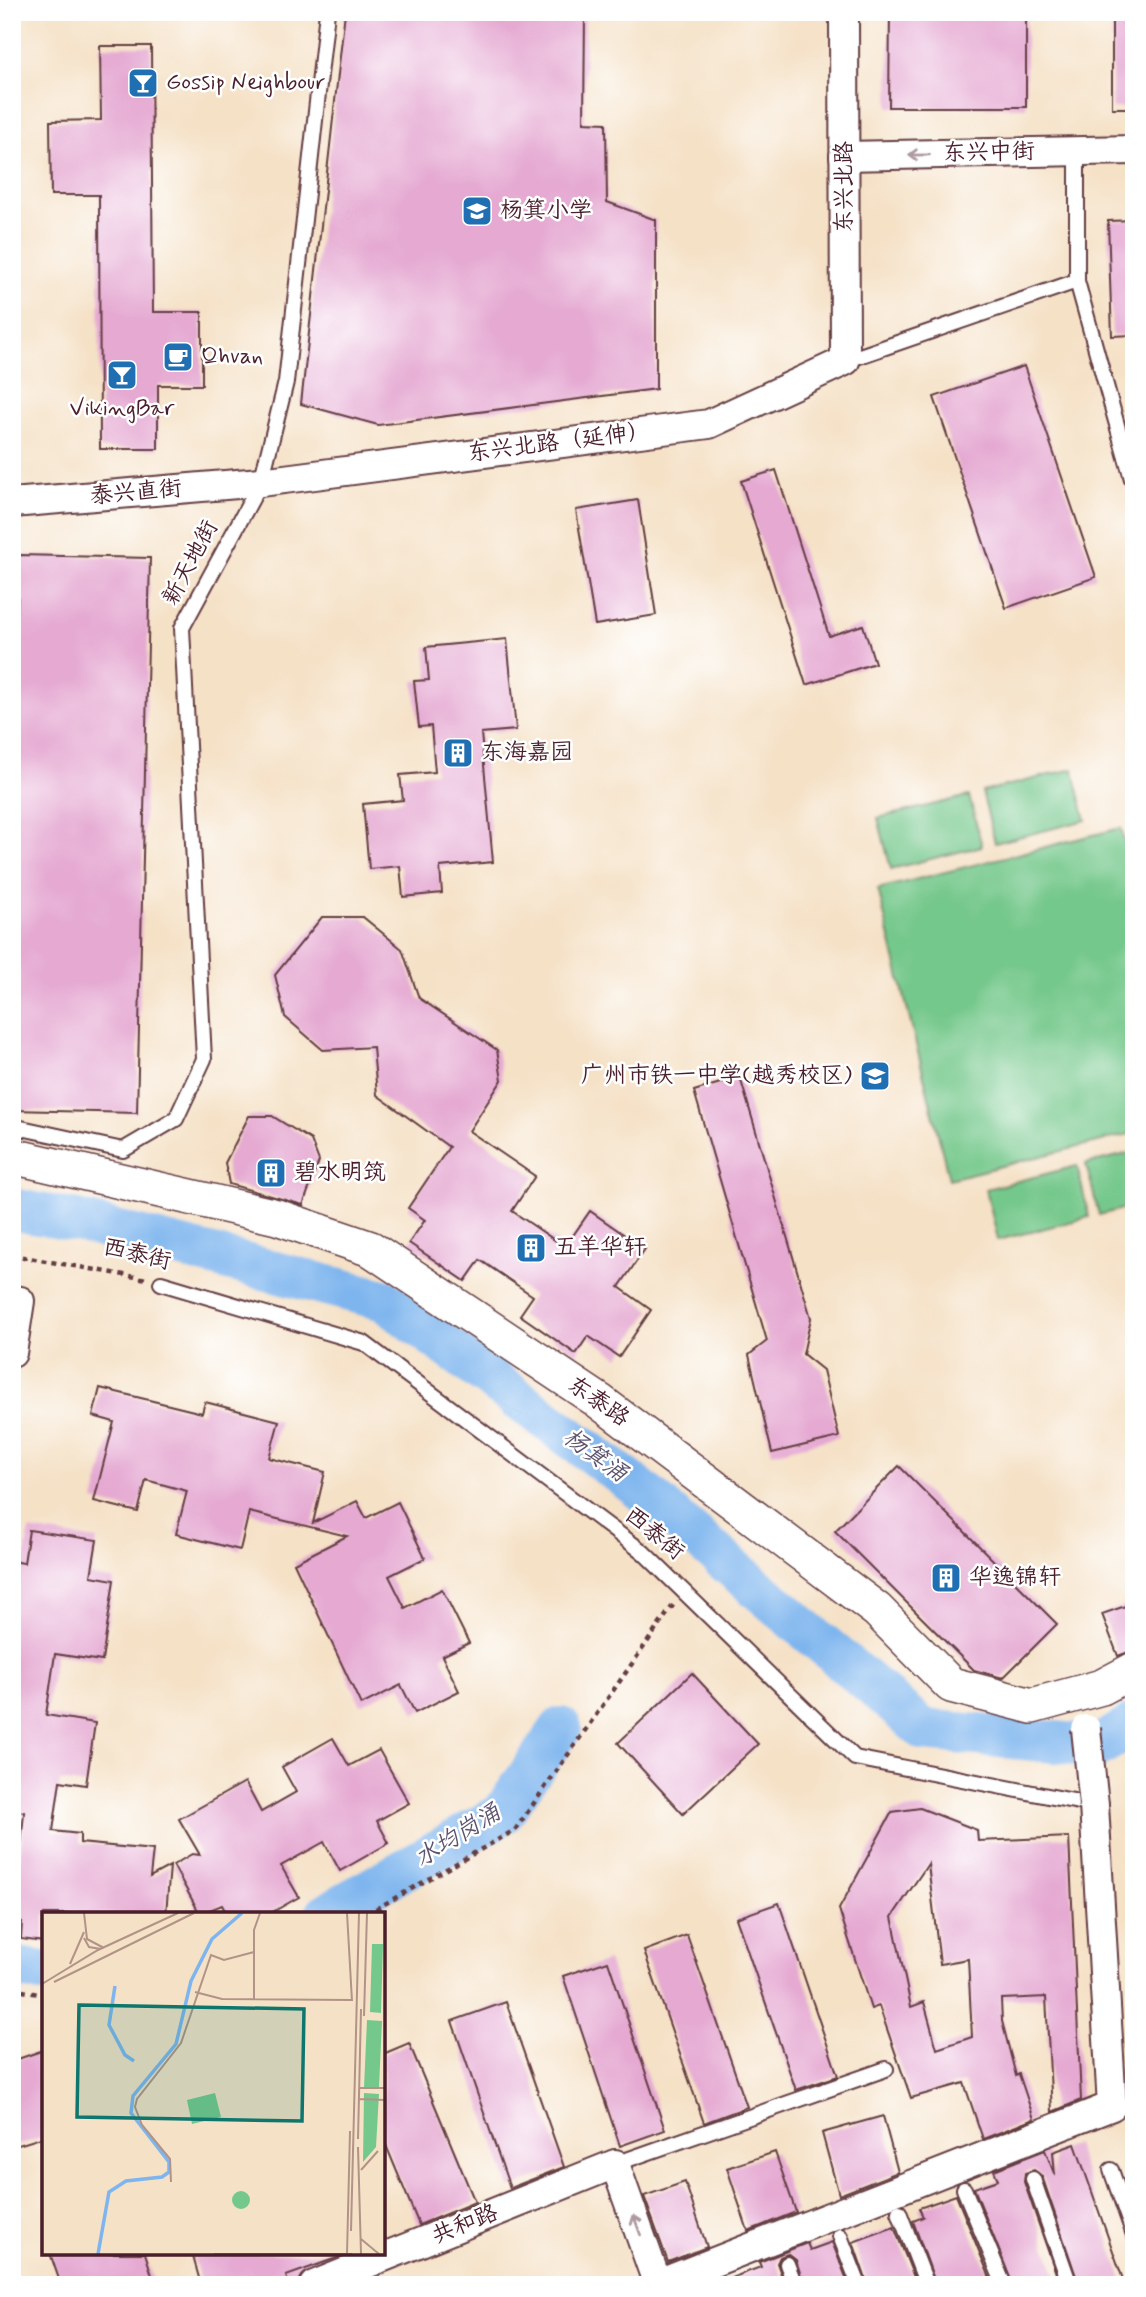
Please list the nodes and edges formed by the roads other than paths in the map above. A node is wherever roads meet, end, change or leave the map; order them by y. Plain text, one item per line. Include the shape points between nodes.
1 (327, 12) edge
2 (844, 12) edge
3 (1134, 150) edge
4 (1077, 151) junction
5 (845, 156) junction
6 (1077, 281) junction
7 (845, 361) junction
8 (1132, 479) edge
9 (261, 482) junction
10 (12, 503) edge
11 (12, 1126) edge
12 (12, 1156) edge
13 (162, 1283) road end
14 (16, 1301) edge
15 (12, 1353) edge
16 (1134, 1671) edge
17 (1083, 1692) junction
18 (1094, 1805) junction
19 (886, 2069) dead end
20 (615, 2164) junction
21 (1111, 2170) dead end
22 (1032, 2179) dead end
23 (964, 2189) dead end
24 (899, 2212) dead end
25 (1134, 2235) edge
26 (841, 2236) dead end
27 (788, 2264) dead end
28 (658, 2284) edge
29 (314, 2285) edge
30 (795, 2285) edge
31 (859, 2285) edge
32 (927, 2285) edge
33 (1003, 2285) edge
34 (1070, 2285) edge

1 - 9 lane, 新天地街 via 286,382
2 - 5 street, 东兴北路
3 - 4 street, 东兴中街
4 -> 5 street, 东兴中街
4 - 6 lane
5 - 7 street, 东兴北路
6 - 7 lane
6 - 8 lane
7 - 9 street, 东兴北路（延伸） via 709,424
9 - 10 street, 泰兴直街
9 - 11 lane, 新天地街 via 182,628 204,1059 176,1119 123,1150
12 - 17 street, 东泰路 via 277,1217 372,1249 599,1401 877,1610 951,1685 1032,1706
13 - 18 lane, 西泰街 via 364,1343 643,1552 855,1758
14 - 15 street
16 - 17 street, 东泰路
17 - 18 street, bridge
18 - 28 street via 1112,2106
19 - 20 lane
28 -> 20 street
20 - 29 street, 共和路
21 - 25 lane
22 - 34 lane
23 - 33 lane
24 - 32 lane
26 - 31 lane
27 - 30 lane

